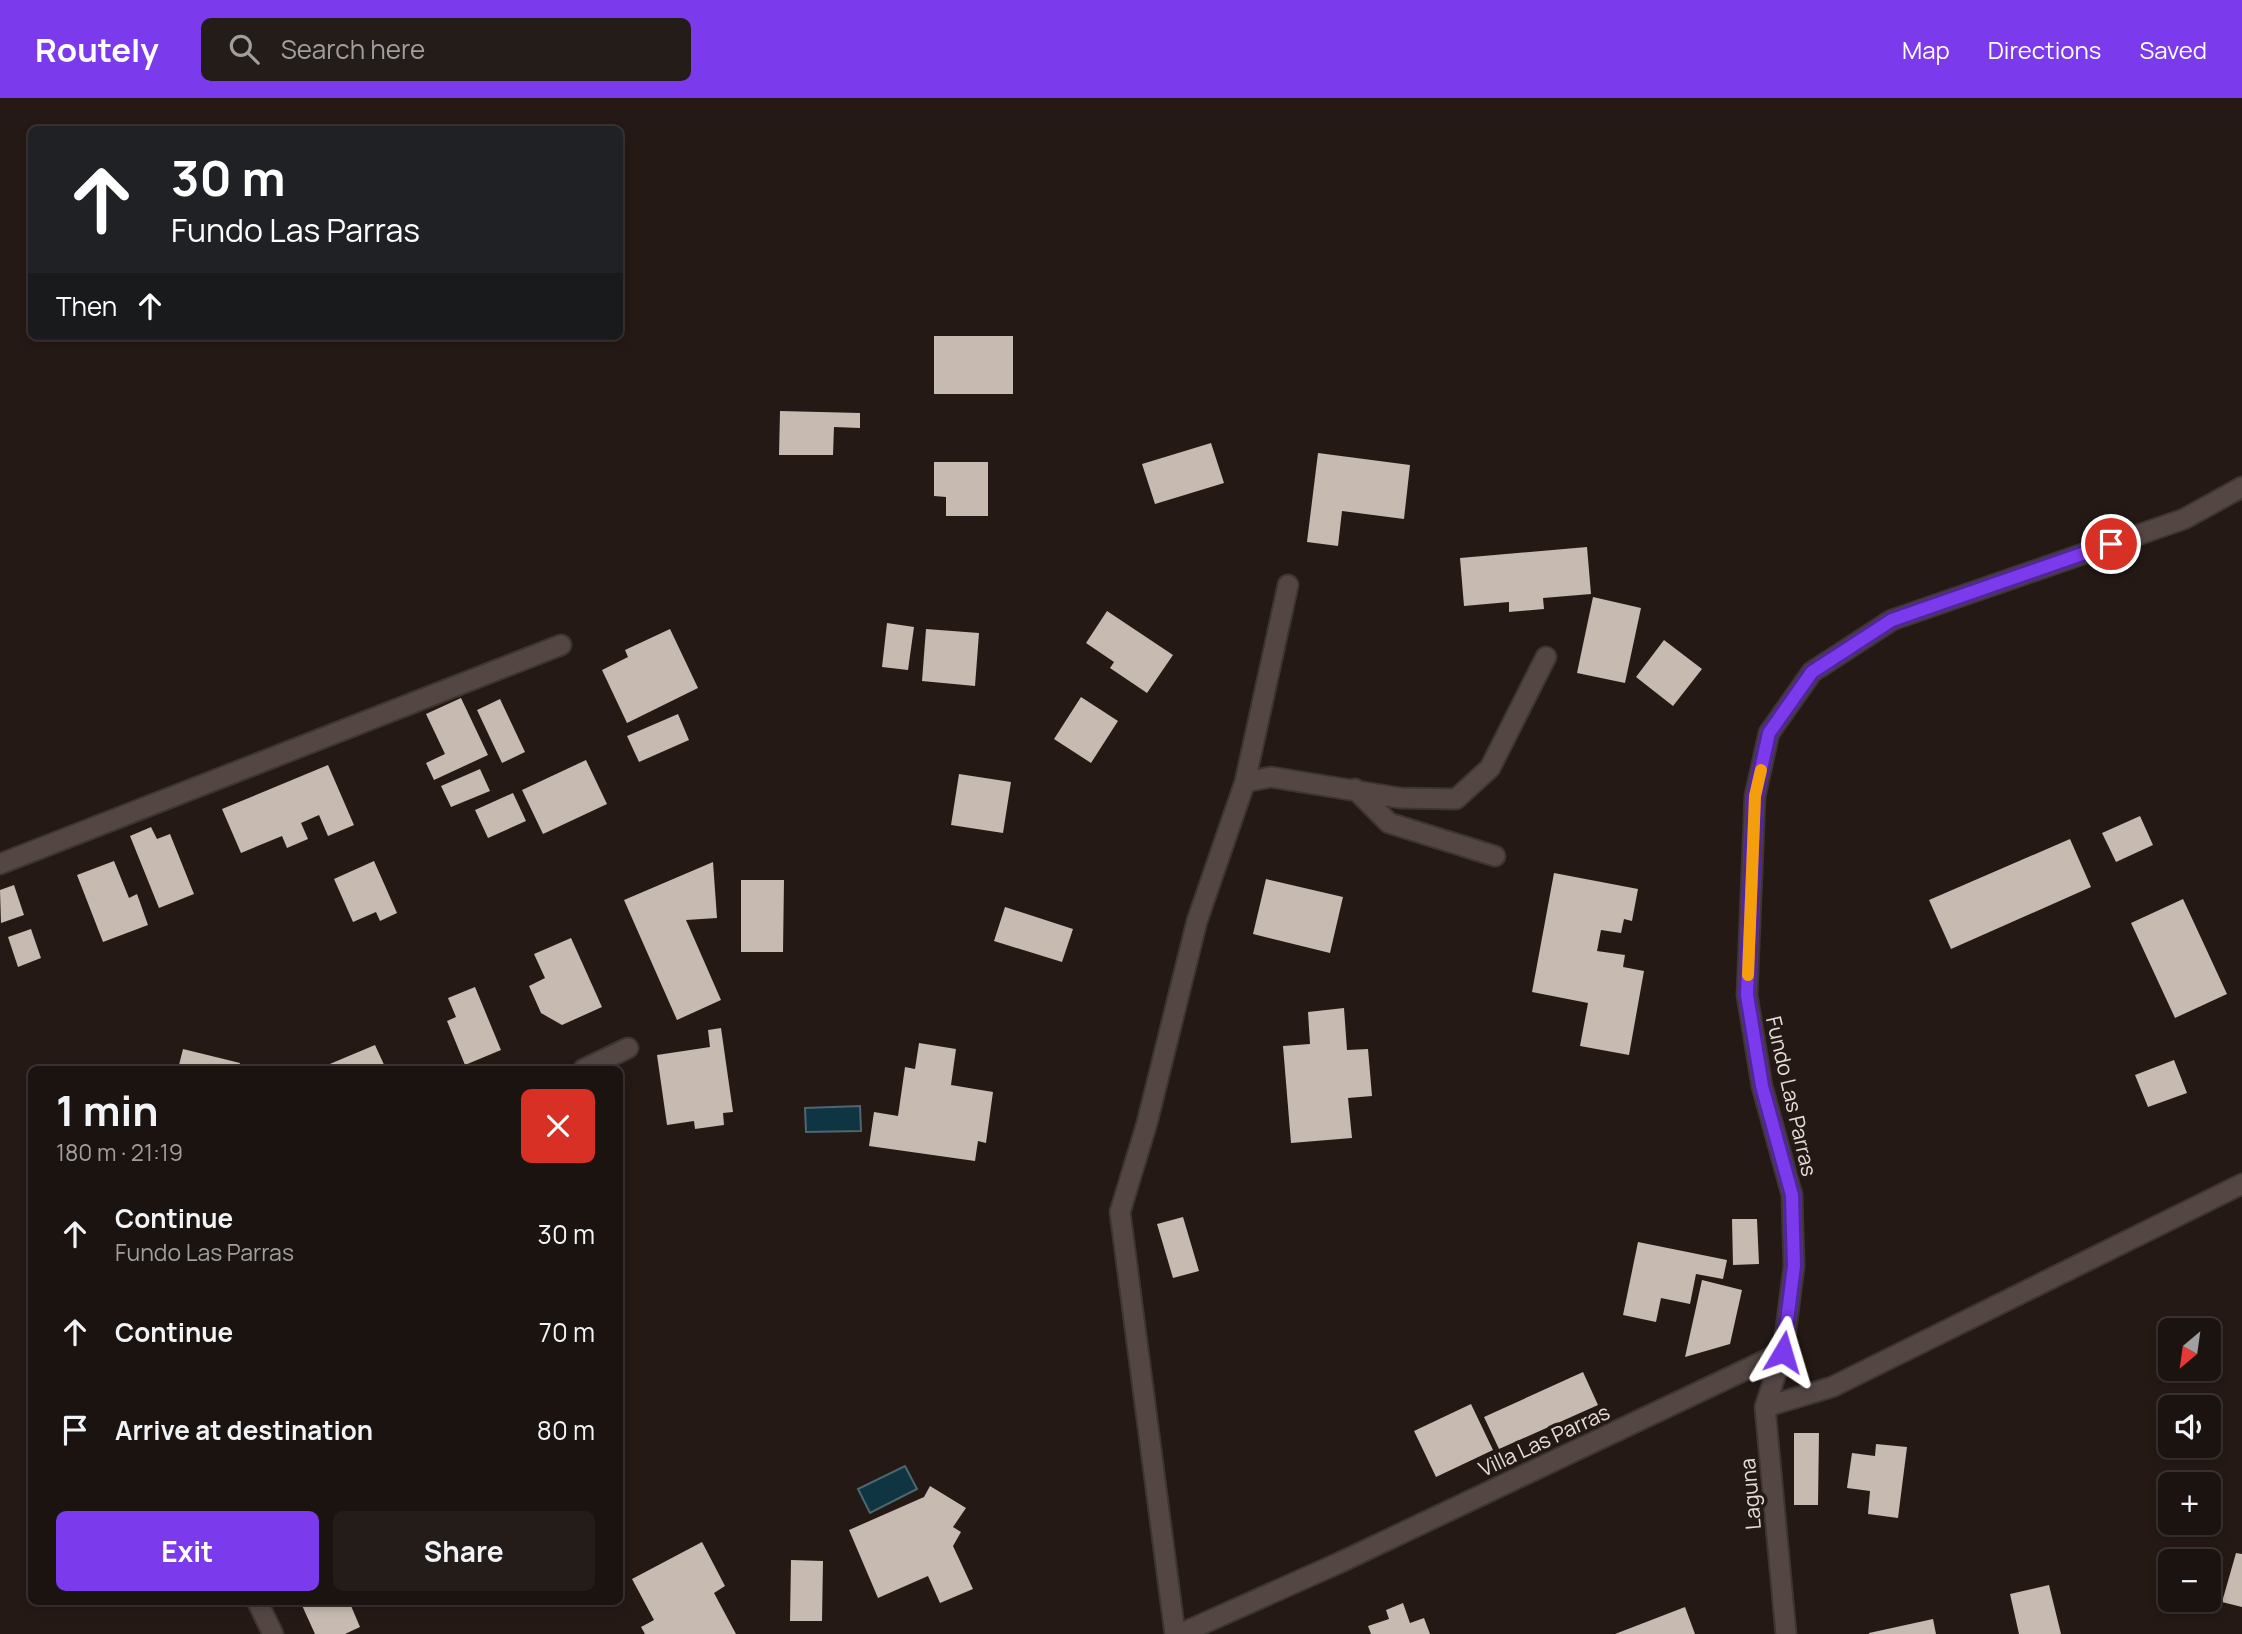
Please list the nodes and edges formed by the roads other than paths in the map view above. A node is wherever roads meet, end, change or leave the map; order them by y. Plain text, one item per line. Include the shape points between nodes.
1 (2242, 487) edge
2 (1288, 585) dead end
3 (561, 645) dead end
4 (1546, 657) dead end
5 (1245, 782) junction
6 (1355, 789) junction
7 (1495, 856) dead end
8 (0, 864) edge
9 (628, 1048) dead end
10 (590, 1066) edge
11 (2242, 1184) edge
12 (1783, 1352) junction
13 (1765, 1407) junction
14 (259, 1605) edge
15 (273, 1634) edge
16 (1177, 1634) edge
17 (1786, 1634) edge

1 - 12 street, Fundo Las Parras via 2184,519 1892,620 1812,672 1769,733 1755,796 1747,995 1762,1086 1792,1195 1794,1266
2 - 5 street
3 - 8 street
4 - 6 street via 1490,768 1456,799 1400,798
5 - 6 street via 1271,777
5 - 16 street via 1197,922 1120,1212
6 - 7 street via 1389,823
9 - 10 street
11 - 13 street via 1832,1387
12 - 13 street, Laguna
12 - 16 street, Villa Las Parras via 1341,1562
13 - 17 street, Laguna
14 - 15 street

